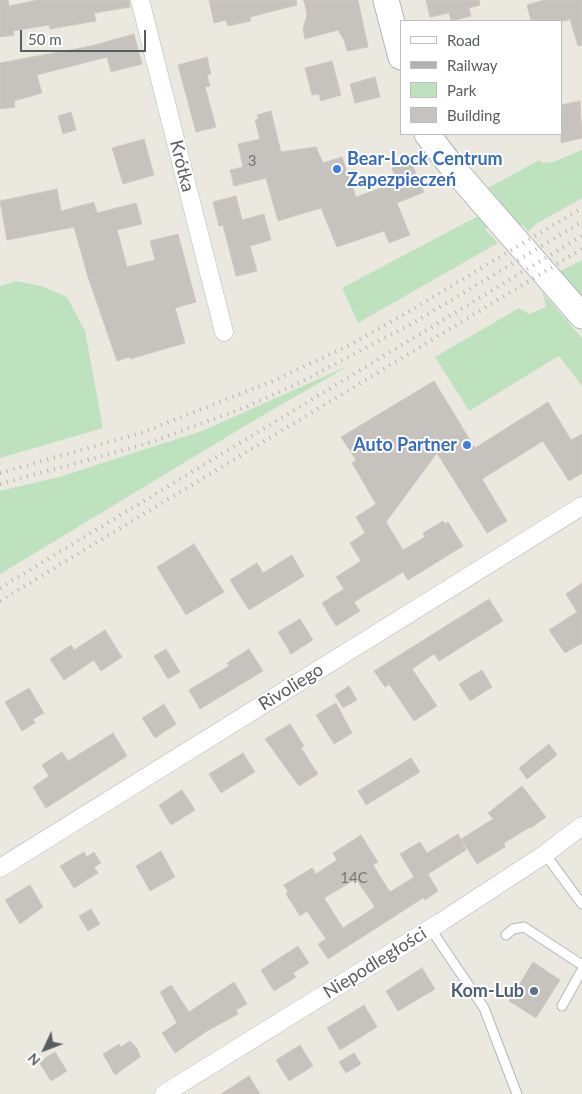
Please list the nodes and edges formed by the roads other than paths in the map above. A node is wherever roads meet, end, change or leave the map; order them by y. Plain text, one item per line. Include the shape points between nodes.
1 (140, 0) edge
2 (386, 0) edge
3 (400, 53) edge
4 (428, 135) edge
5 (582, 316) edge
6 (224, 332) dead end
7 (582, 506) edge
8 (582, 826) edge
9 (545, 854) junction
10 (0, 868) edge
11 (582, 904) edge
12 (430, 928) junction
13 (506, 935) dead end
14 (582, 965) edge
15 (582, 970) edge
16 (562, 1006) dead end
17 (164, 1094) edge
18 (517, 1094) edge

1 - 6 street, Krótka
2 - 3 street
4 - 5 street
7 - 10 street, Rivoliego
8 - 9 street, Niepodległości
9 - 11 lane
9 - 12 street, Niepodległości
12 - 17 street, Niepodległości
12 - 18 lane via 484,1008
13 - 14 lane via 524,927
15 - 16 lane

